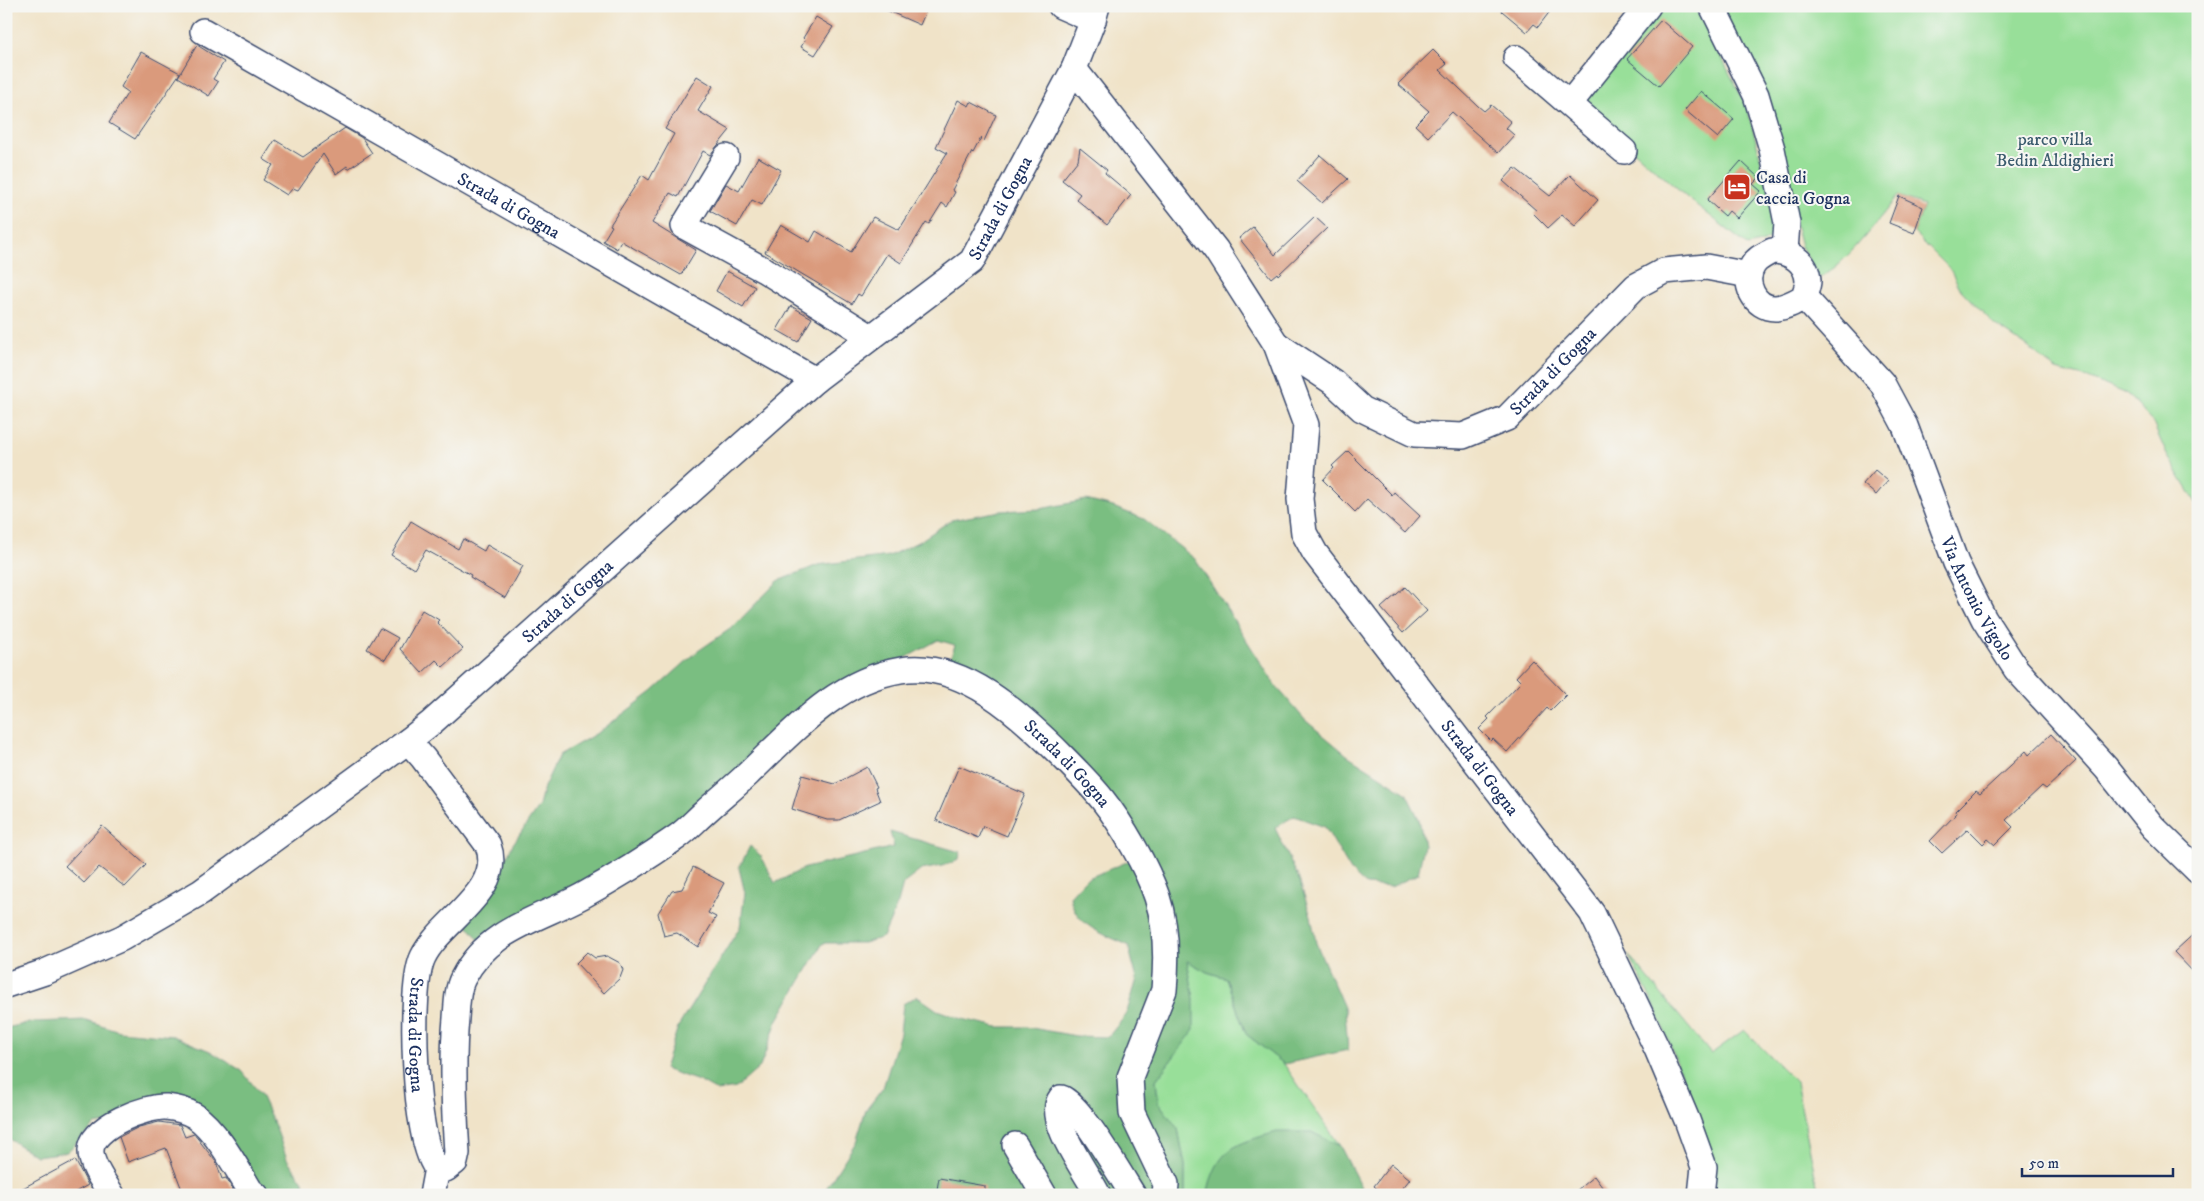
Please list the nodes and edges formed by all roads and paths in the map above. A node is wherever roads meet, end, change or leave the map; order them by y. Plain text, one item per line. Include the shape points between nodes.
1 (1061, 6) edge
2 (1648, 6) edge
3 (1712, 6) edge
4 (1095, 13) edge
5 (203, 31) dead end
6 (1516, 58) dead end
7 (1074, 69) junction
8 (1570, 103) junction
9 (1624, 151) dead end
10 (726, 157) dead end
11 (1785, 251) junction
12 (1749, 275) junction
13 (1804, 297) junction
14 (871, 337) junction
15 (1276, 344) junction
16 (815, 380) junction
17 (408, 741) junction
18 (682, 834) junction
19 (668, 857) dead end
20 (2198, 871) edge
21 (6, 985) edge
22 (1015, 1145) dead end
23 (438, 1168) junction
24 (112, 1195) edge
25 (256, 1195) edge
26 (432, 1195) edge
27 (1044, 1195) edge
28 (1098, 1195) edge
29 (1133, 1195) edge
30 (1165, 1195) edge
31 (1701, 1195) edge

1 - 4 street, Strada di Gogna
2 - 8 street
3 - 11 street via 1756,95 1772,149 1787,223
4 - 7 street, Strada di Gogna
5 - 16 street, Strada di Gogna
6 - 8 street
7 - 14 street, Strada di Gogna via 972,261
7 - 15 street, Strada di Gogna via 1216,250
8 - 9 street
10 - 14 street via 684,226 764,270
11 - 12 street via 1772,251 1761,257 1753,264
11 - 13 street via 1804,268 1808,281
12 - 13 street via 1749,288 1758,302 1773,308 1790,305
12 - 15 street, Strada di Gogna via 1706,267 1664,271 1636,286 1507,418 1463,436 1414,434 1362,409 1332,382
13 - 20 street, Via Antonio Vigolo via 1882,383 1905,426 1956,563 1984,619 2016,669 2106,768 2153,827
14 - 16 street, Strada di Gogna
15 - 31 street, Strada di Gogna via 1306,425 1300,499 1304,533 1315,553 1592,913 1687,1120 1704,1167
16 - 17 street, Strada di Gogna via 431,724
17 - 21 street, Strada di Gogna via 201,892 122,938 45,972
17 - 23 street, Strada di Gogna via 488,845 491,855 488,877 478,894 431,943 416,978 418,1088 428,1148 432,1163
18 - 19 street, Strada di Gogna via 684,841
18 - 23 street, Strada di Gogna via 580,897 519,924 478,955 462,979 457,1000 453,1043 457,1154 455,1162 446,1169
18 - 30 street, Strada di Gogna via 789,734 844,692 867,679 900,670 936,672 961,679 1000,701 1030,724 1102,798 1144,868 1157,897 1166,950 1164,990 1130,1077 1132,1113 1166,1184
22 - 27 street
23 - 26 street
24 - 25 street via 94,1162 91,1150 95,1139 104,1128 140,1112 165,1107 196,1117 221,1143
28 - 29 street via 1063,1133 1057,1116 1061,1098 1079,1112

